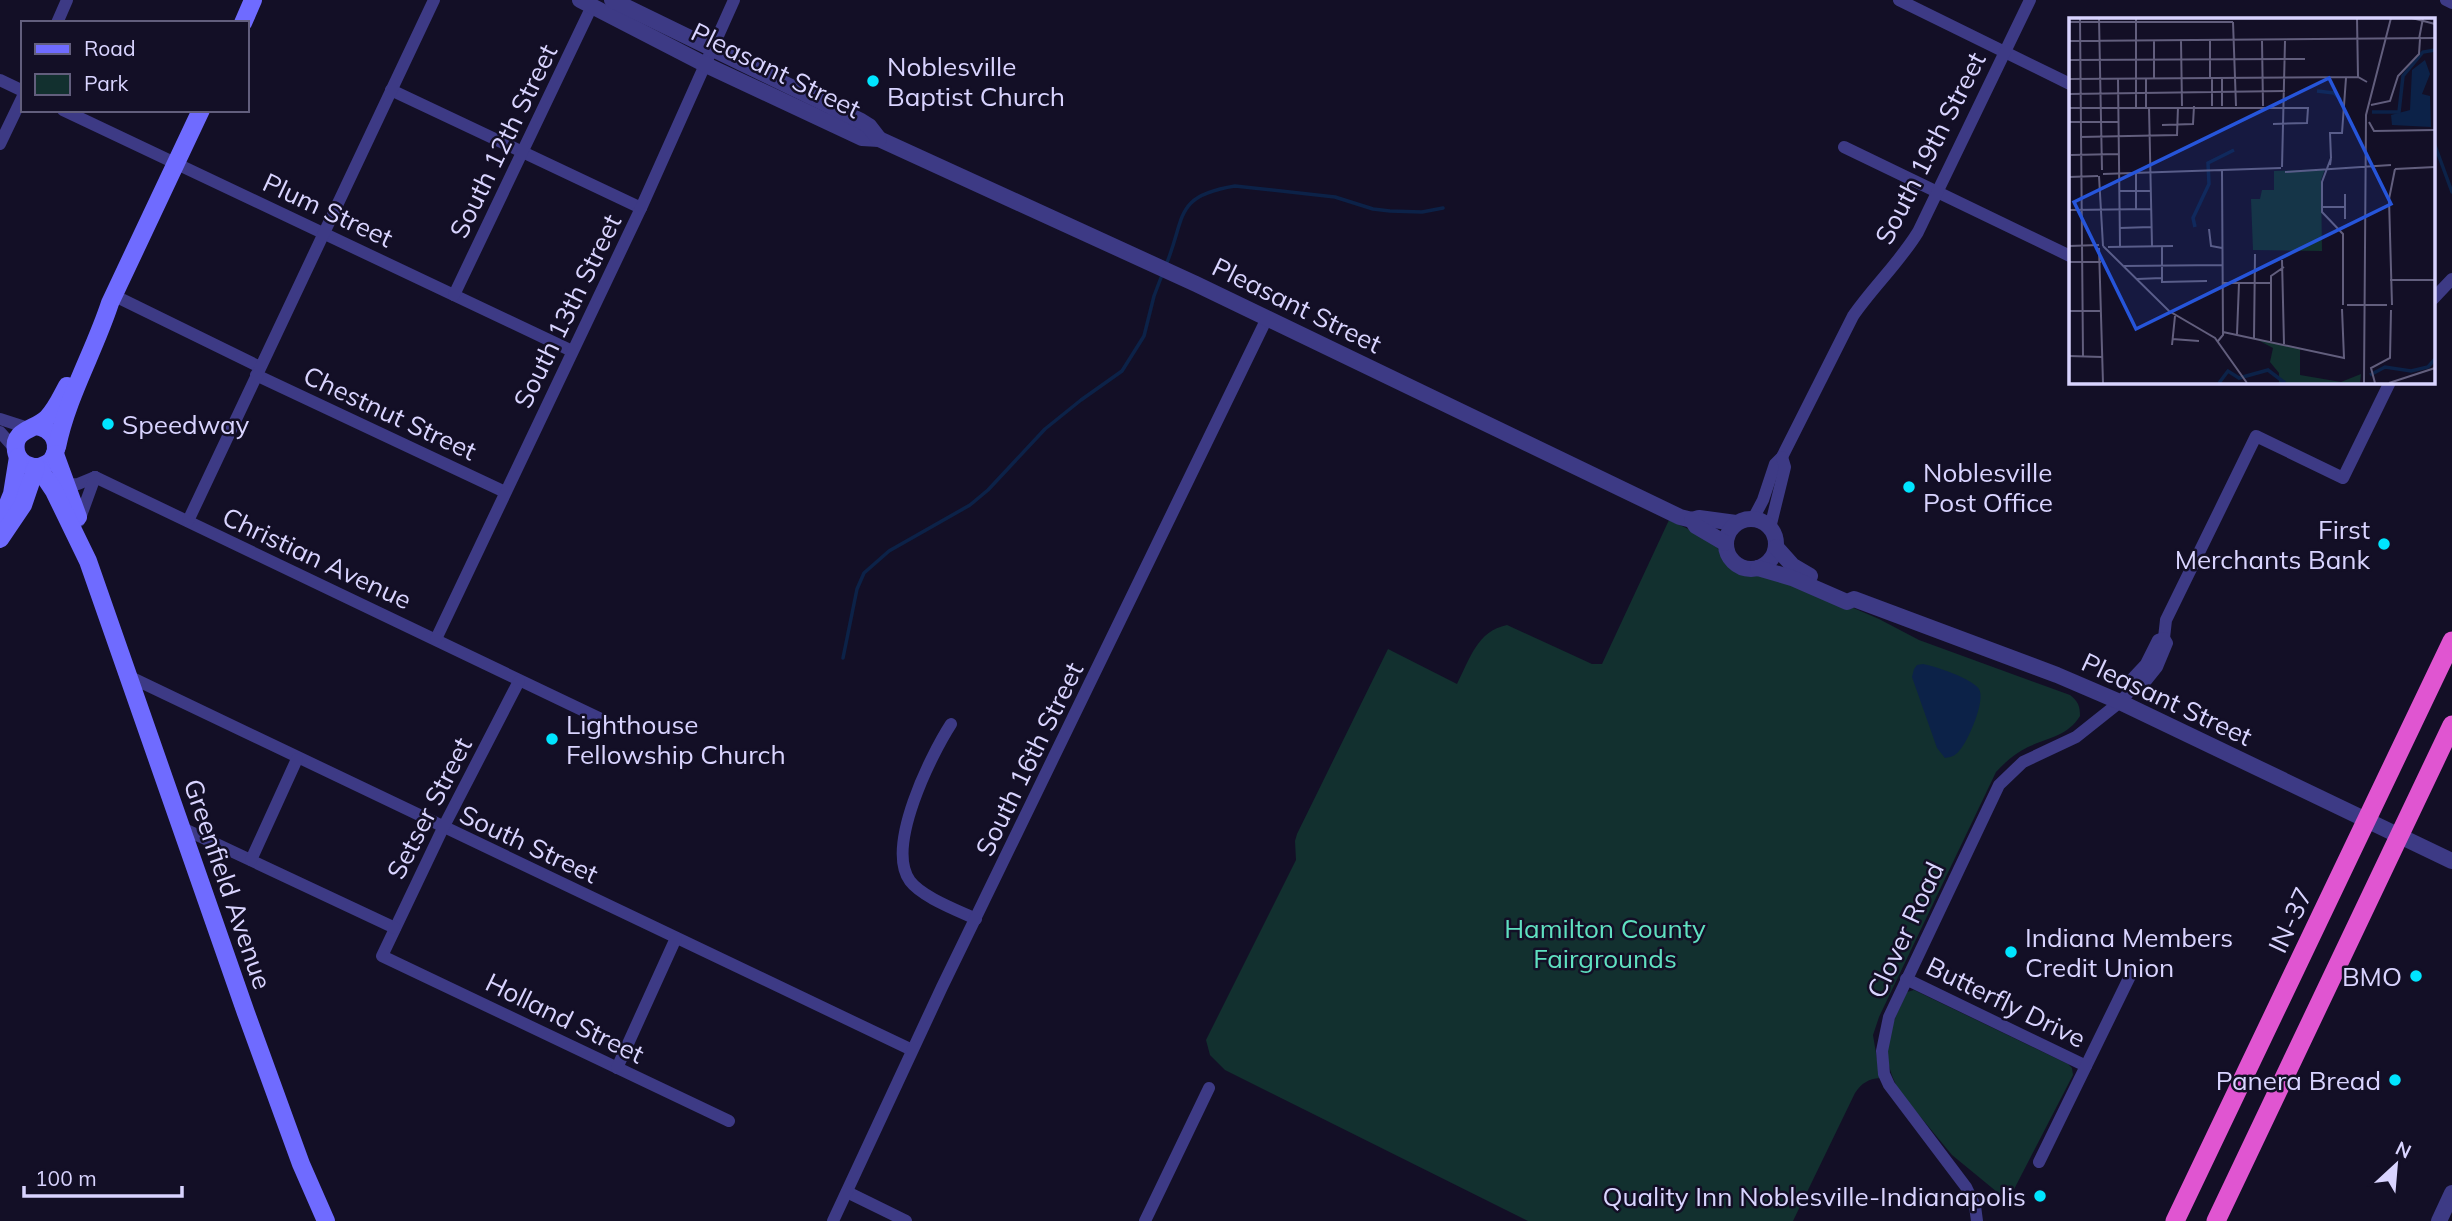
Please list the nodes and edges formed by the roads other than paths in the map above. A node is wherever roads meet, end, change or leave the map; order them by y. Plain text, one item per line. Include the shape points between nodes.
1 (67, 0) edge
2 (253, 0) edge
3 (434, 0) edge
4 (612, 0) edge
5 (734, 0) edge
6 (1899, 0) edge
7 (2030, 0) edge
8 (2446, 0) edge
9 (586, 3) edge
10 (2452, 3) edge
11 (58, 21) edge
12 (244, 21) edge
13 (713, 49) junction
14 (2005, 51) junction
15 (706, 65) junction
16 (0, 80) edge
17 (2069, 83) edge
18 (391, 89) junction
19 (21, 93) edge
20 (21, 98) edge
21 (67, 112) edge
22 (200, 112) edge
23 (879, 139) junction
24 (0, 144) edge
25 (1844, 147) dead end
26 (523, 152) junction
27 (176, 163) junction
28 (1938, 192) junction
29 (641, 208) junction
30 (324, 233) junction
31 (2069, 256) edge
32 (2452, 279) edge
33 (454, 295) junction
34 (2434, 298) edge
35 (112, 299) junction
36 (1267, 318) junction
37 (572, 351) junction
38 (258, 371) junction
39 (2390, 383) edge
40 (0, 419) edge
41 (31, 427) junction
42 (0, 432) edge
43 (56, 450) junction
44 (17, 453) junction
45 (1782, 457) junction
46 (37, 467) junction
47 (95, 477) junction
48 (60, 488) junction
49 (28, 492) junction
50 (505, 492) junction
51 (1753, 519) junction
52 (1692, 520) junction
53 (79, 521) junction
54 (188, 521) junction
55 (0, 523) edge
56 (1736, 523) junction
57 (1770, 528) junction
58 (0, 539) edge
59 (1725, 543) junction
60 (1776, 547) junction
61 (88, 561) junction
62 (1758, 568) junction
63 (1854, 600) junction
64 (436, 639) junction
65 (2452, 641) edge
66 (128, 676) junction
67 (519, 681) junction
68 (2120, 702) junction
69 (603, 720) dead end
70 (951, 724) dead end
71 (2452, 725) edge
72 (297, 758) junction
73 (2366, 821) junction
74 (179, 827) junction
75 (443, 828) junction
76 (2399, 836) junction
77 (251, 860) junction
78 (2452, 861) edge
79 (976, 919) junction
80 (395, 928) junction
81 (676, 939) junction
82 (382, 956) joint
83 (2133, 970) dead end
84 (1906, 979) junction
85 (912, 1050) junction
86 (2086, 1066) junction
87 (617, 1068) junction
88 (1209, 1088) dead end
89 (729, 1121) dead end
90 (2039, 1162) dead end
91 (847, 1192) junction
92 (2452, 1193) edge
93 (326, 1221) edge
94 (833, 1221) edge
95 (906, 1221) edge
96 (1145, 1221) edge
97 (1977, 1221) edge
98 (2175, 1221) edge
99 (2216, 1221) edge
100 (2439, 1221) edge

1 - 11 street
2 - 12 main road
3 - 18 street
4 - 13 street, Pleasant Street
5 - 13 street, South 13th Street
6 - 14 street
7 - 14 street, South 19th Street
8 - 10 street
9 - 15 street, Pleasant Street
9 - 26 street, South 12th Street
13 - 15 street, South 13th Street
13 - 23 street, Pleasant Street via 869,125
14 - 17 street
14 - 28 street, South 19th Street
15 - 23 street, Pleasant Street via 862,138
15 - 29 street, South 13th Street
16 - 19 street
18 - 26 street
18 - 30 street
20 - 24 street
21 - 27 street, Plum Street
22 - 27 main road
23 - 36 street, Pleasant Street
25 - 28 street
26 - 29 street
26 - 33 street, South 12th Street
27 - 30 street, Plum Street
27 - 35 main road
28 - 31 street
28 - 45 street, South 19th Street via 1907,251 1853,316
29 - 37 street, South 13th Street
30 - 33 street, Plum Street
30 - 38 street
32 - 34 street
33 - 37 street, Plum Street
35 - 38 street, Chestnut Street
35 - 41 main road via 54,411
35 - 43 main road
36 - 52 street, Pleasant Street
36 - 79 street, South 16th Street
37 - 50 street, South 13th Street
38 - 50 street, Chestnut Street
38 - 54 street
39 - 68 street, Clover Road via 2343,478 2256,436 2166,620 2167,643 2157,667 2141,687 2132,689
40 - 41 street
41 - 43 main road via 48,430 56,440
41 - 44 main road via 18,437
42 - 44 street
43 - 46 main road via 51,461
43 - 48 main road, Greenfield Avenue
44 - 46 main road via 25,464
44 - 55 main road via 12,494
45 - 51 street, South 19th Street
45 - 57 street, South 19th Street via 1785,467
46 - 48 main road, Greenfield Avenue
46 - 49 main road
47 - 48 street
47 - 53 street
47 - 54 street, Christian Avenue
48 - 49 street
48 - 53 main road, Greenfield Avenue
48 - 61 main road, Greenfield Avenue
49 - 58 main road
50 - 64 street, South 13th Street
51 - 56 street
51 - 57 street
52 - 56 street, Pleasant Street
52 - 59 street, Pleasant Street
53 - 61 main road, Greenfield Avenue
54 - 64 street, Christian Avenue
56 - 59 street
57 - 60 street
59 - 62 street via 1735,564
60 - 62 street via 1772,559
60 - 63 street, Pleasant Street via 1793,566 1851,593
61 - 66 main road, Greenfield Avenue
62 - 63 street, Pleasant Street via 1847,602
63 - 68 street, Pleasant Street
64 - 67 street, Christian Avenue
65 - 73 highway, IN-37
66 - 72 street, South Street
66 - 74 main road, Greenfield Avenue
67 - 69 street, Christian Avenue
67 - 75 street, Setser Street
68 - 73 street, Pleasant Street
68 - 84 street, Clover Road via 2076,737 2023,762 2006,776
70 - 79 street via 918,788 902,862 919,890
71 - 76 highway
72 - 75 street, South Street
72 - 77 street
73 - 76 street, Pleasant Street
73 - 98 highway, IN-37
74 - 77 street
74 - 93 main road, Greenfield Avenue
75 - 80 street, Setser Street
75 - 81 street, South Street
76 - 78 street, Pleasant Street
76 - 99 highway
77 - 80 street
79 - 85 street, South 16th Street
80 - 82 street, Setser Street
81 - 85 street, South Street
81 - 87 street
82 - 87 street, Holland Street
83 - 86 street
84 - 86 street, Butterfly Drive
84 - 97 street, Clover Road via 1885,1029 1884,1074 1966,1187
85 - 91 street, South 16th Street
86 - 90 street
87 - 89 street, Holland Street
88 - 96 street
91 - 94 street, South 16th Street
91 - 95 street
92 - 100 street

